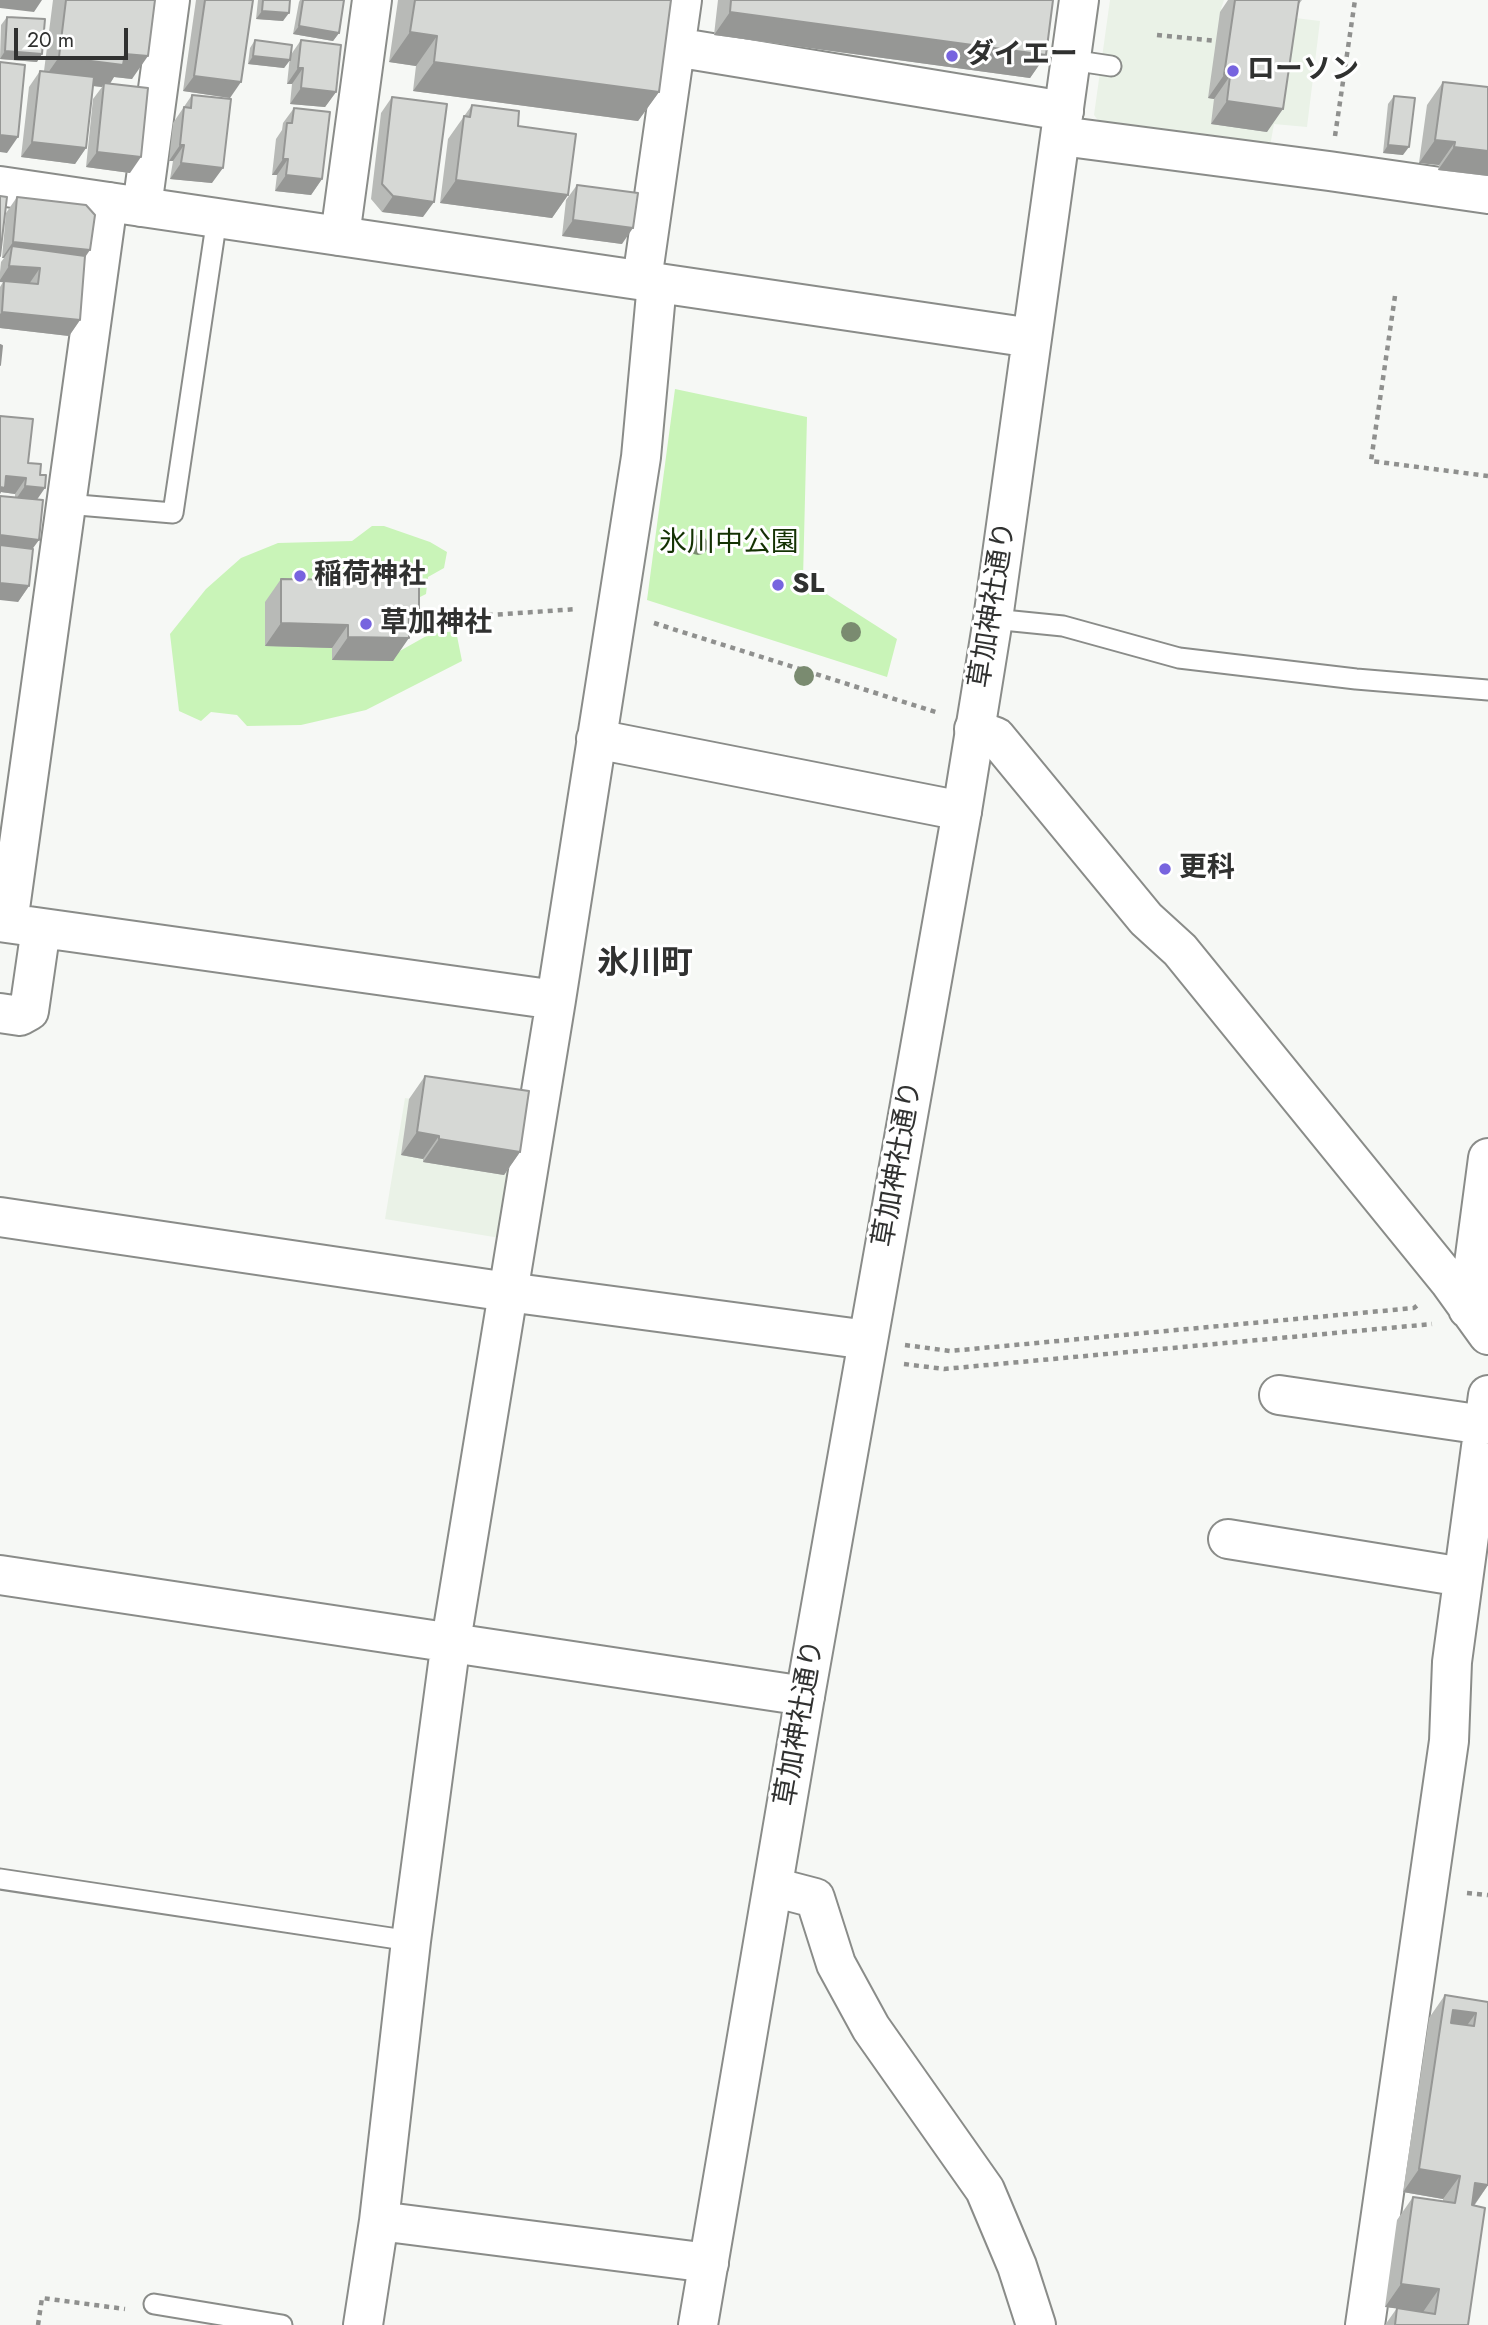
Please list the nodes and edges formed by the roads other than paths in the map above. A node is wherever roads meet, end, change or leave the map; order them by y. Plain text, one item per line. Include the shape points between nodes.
1 (170, 0) edge
2 (372, 0) edge
3 (682, 0) edge
4 (1079, 0) edge
5 (676, 47) junction
6 (1071, 60) junction
7 (1111, 66) dead end
8 (1063, 124) junction
9 (0, 186) edge
10 (1488, 194) edge
11 (125, 204) junction
12 (217, 218) junction
13 (340, 236) junction
14 (649, 281) junction
15 (1032, 338) junction
16 (66, 504) junction
17 (993, 619) junction
18 (1488, 690) edge
19 (960, 722) junction
20 (596, 739) junction
21 (962, 811) junction
22 (16, 924) edge
23 (556, 1000) junction
24 (0, 1013) edge
25 (1488, 1158) edge
26 (0, 1217) edge
27 (508, 1292) junction
28 (1468, 1309) edge
29 (890, 1346) junction
30 (1279, 1395) dead end
31 (1486, 1410) edge
32 (1228, 1539) dead end
33 (0, 1575) edge
34 (1463, 1577) junction
35 (451, 1642) junction
36 (805, 1696) junction
37 (0, 1879) edge
38 (773, 1887) junction
39 (411, 1941) junction
40 (379, 2221) junction
41 (709, 2263) junction
42 (153, 2304) road end
43 (282, 2325) edge
44 (363, 2325) edge
45 (698, 2325) edge
46 (1036, 2325) edge
47 (1365, 2325) edge

1 - 11 street
2 - 13 street
3 - 5 street
4 - 6 street, 草加神社通り
5 - 8 street
5 - 14 street
6 - 7 lane
6 - 8 street, 草加神社通り
8 - 10 street
8 - 15 street, 草加神社通り
9 - 11 street
11 - 12 street
11 - 16 street
12 - 13 street
12 - 16 lane via 173,513
13 - 14 street
14 - 15 street
14 - 20 street via 642,457
15 - 17 street, 草加神社通り
16 - 22 street
17 - 18 lane via 1063,626 1179,658
17 - 19 street, 草加神社通り
19 - 21 street, 草加神社通り
19 - 28 street via 996,737 1146,919 1180,950
20 - 21 street
20 - 23 street
21 - 29 street, 草加神社通り
22 - 23 street
22 - 24 street via 29,1011 20,1016
23 - 27 street
25 - 28 street
26 - 27 street
27 - 29 street
27 - 35 street
29 - 36 street, 草加神社通り via 859,1402
30 - 31 street
31 - 34 street
32 - 34 street
33 - 35 street
34 - 47 street via 1452,1662 1449,1741
35 - 36 street
35 - 39 street
36 - 38 street, 草加神社通り
37 - 39 lane
38 - 41 street, 草加神社通り
38 - 46 street via 815,1898 836,1965 871,2028 985,2190
39 - 40 street
40 - 41 street
40 - 44 street
41 - 45 street, 草加神社通り
42 - 43 lane

